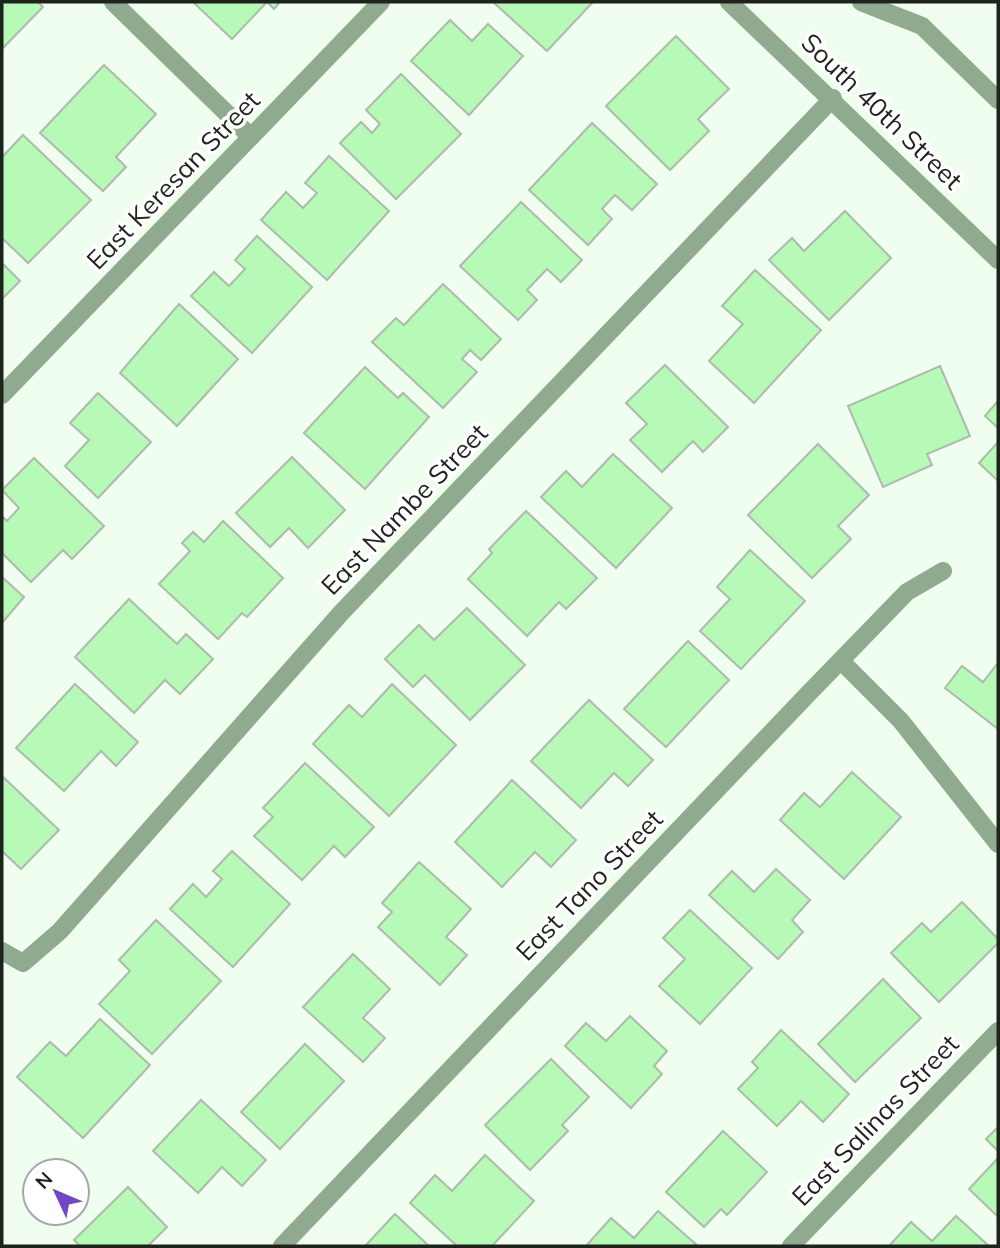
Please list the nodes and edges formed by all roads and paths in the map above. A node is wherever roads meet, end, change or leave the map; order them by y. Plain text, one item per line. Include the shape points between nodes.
1 (113, 2) edge
2 (381, 2) edge
3 (729, 2) edge
4 (861, 2) edge
5 (833, 99) junction
6 (998, 100) edge
7 (251, 137) junction
8 (998, 260) edge
9 (2, 395) edge
10 (943, 571) dead end
11 (841, 661) junction
12 (998, 844) edge
13 (2, 951) edge
14 (998, 1031) edge
15 (282, 1246) edge
16 (791, 1246) edge

1 - 7 street
2 - 7 street, East Keresan Street
3 - 5 street, South 40th Street
4 - 6 street via 922,26
5 - 8 street, South 40th Street
5 - 13 street, East Nambe Street via 341,613 60,931 23,963
7 - 9 street, East Keresan Street
10 - 11 street, East Tano Street via 907,592
11 - 12 street via 901,721
11 - 15 street, East Tano Street
14 - 16 street, East Salinas Street

